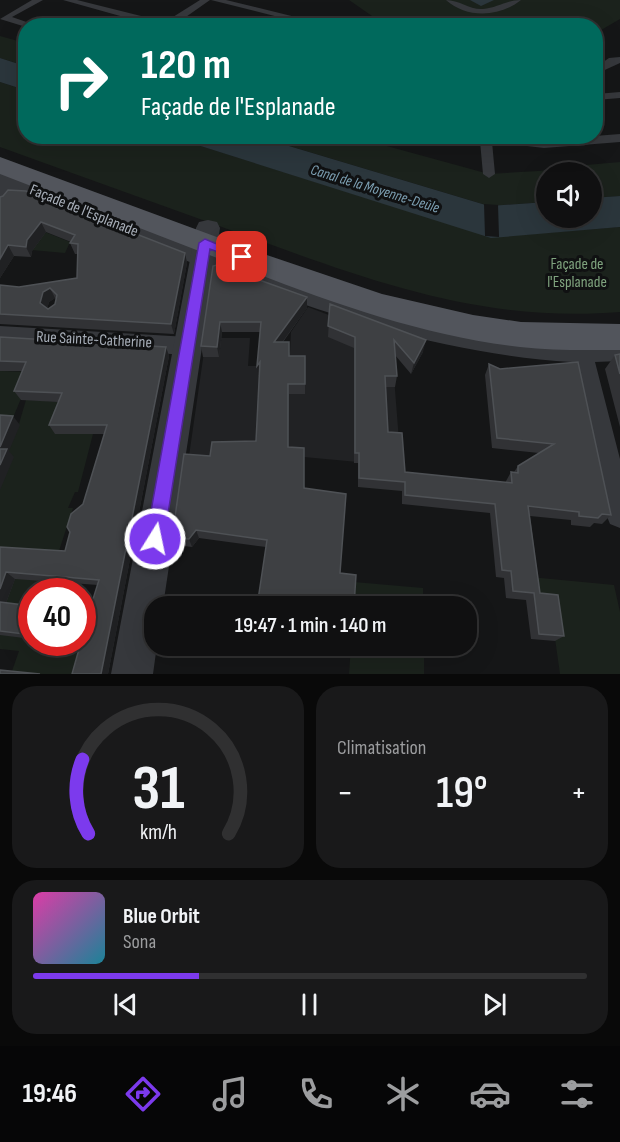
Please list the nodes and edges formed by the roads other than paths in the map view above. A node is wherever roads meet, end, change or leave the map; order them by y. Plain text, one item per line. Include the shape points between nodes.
1 (39, 0) edge
2 (68, 0) edge
3 (206, 0) edge
4 (215, 0) edge
5 (450, 0) edge
6 (516, 0) edge
7 (139, 18) edge
8 (178, 18) edge
9 (293, 18) edge
10 (2, 19) edge
11 (18, 22) edge
12 (620, 60) edge
13 (603, 66) edge
14 (620, 95) edge
15 (603, 96) edge
16 (603, 138) edge
17 (620, 138) edge
18 (486, 144) edge
19 (0, 150) edge
20 (489, 174) dead end
21 (3, 181) edge
22 (205, 243) junction
23 (620, 319) edge
24 (0, 335) edge
25 (620, 337) edge
26 (188, 346) junction
27 (620, 352) edge
28 (582, 355) junction
29 (620, 514) edge
30 (132, 674) edge

1 - 10 street
2 - 7 street
3 - 8 street
4 - 9 street
5 - 6 street via 470,12 483,14
10 - 11 street
12 - 13 street
14 - 15 street
16 - 17 street
18 - 20 street
19 - 22 main road, Façade de l'Esplanade
21 - 22 main road, Façade de l'Esplanade
22 - 23 main road, Façade de l'Esplanade via 447,307 553,321
22 - 25 main road, Façade de l'Esplanade via 353,298 431,320 539,337
22 - 26 street
22 - 28 street, Façade de l'Esplanade via 413,331 491,346
24 - 26 street, Rue Sainte-Catherine
26 - 30 street
27 - 28 street, Façade de l'Esplanade
28 - 29 street

